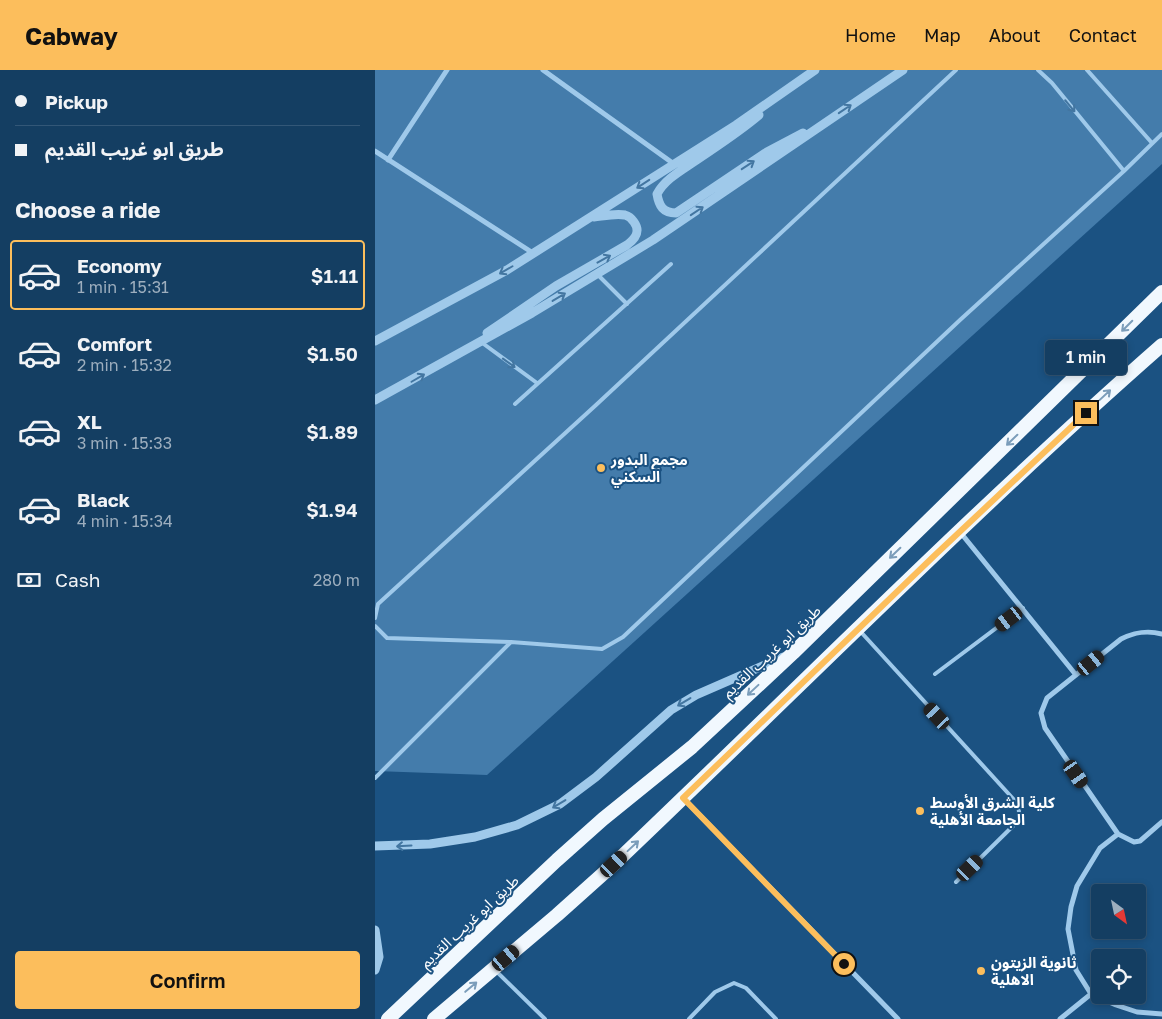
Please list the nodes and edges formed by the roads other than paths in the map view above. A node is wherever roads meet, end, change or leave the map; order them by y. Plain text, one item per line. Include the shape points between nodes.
1 (447, 70) edge
2 (543, 70) edge
3 (813, 70) edge
4 (903, 70) edge
5 (956, 70) edge
6 (1038, 70) edge
7 (1087, 70) edge
8 (793, 85) junction
9 (826, 122) junction
10 (1162, 134) edge
11 (1152, 143) junction
12 (375, 151) edge
13 (388, 160) junction
14 (674, 164) junction
15 (1124, 171) junction
16 (590, 217) junction
17 (533, 253) junction
18 (671, 264) dead end
19 (597, 274) junction
20 (1162, 292) edge
21 (627, 304) junction
22 (375, 341) edge
23 (481, 342) junction
24 (1162, 345) edge
25 (1157, 352) edge
26 (461, 353) junction
27 (537, 383) junction
28 (375, 400) edge
29 (515, 404) dead end
30 (960, 532) junction
31 (1023, 608) junction
32 (375, 618) edge
33 (375, 626) edge
34 (858, 629) junction
35 (1162, 634) edge
36 (511, 642) junction
37 (793, 653) junction
38 (935, 674) dead end
39 (1076, 675) junction
40 (375, 778) edge
41 (683, 798) junction
42 (1162, 822) edge
43 (1118, 834) junction
44 (375, 846) edge
45 (956, 882) dead end
46 (375, 930) edge
47 (493, 969) junction
48 (375, 970) edge
49 (1091, 994) joint
50 (1115, 1004) edge
51 (1162, 1014) edge
52 (388, 1019) edge
53 (435, 1019) edge
54 (545, 1019) edge
55 (689, 1019) edge
56 (776, 1019) edge
57 (898, 1019) edge
58 (1060, 1019) edge

1 - 13 street
2 - 14 street
3 - 8 street
9 -> 4 street
5 - 32 lane via 378,604
6 -> 15 lane
7 - 11 lane
8 -> 9 street via 744,128 660,188 657,194 662,209 676,214 767,152
8 - 14 street
19 -> 9 street via 653,240
10 - 11 lane
11 - 15 lane
12 - 13 street
13 - 17 street
14 -> 16 street
15 - 36 lane via 960,320 623,637 602,649
16 - 17 street
26 -> 16 street via 556,286 627,246 637,234 633,220 626,215
17 -> 22 street
18 - 21 lane
19 - 21 lane
23 -> 19 street
20 -> 37 highway, طريق ابو غريب القديم
21 - 27 lane
23 - 26 street
23 -> 27 lane
24 - 25 highway
30 -> 25 highway via 1113,387
28 -> 26 street
27 - 29 lane
30 - 31 street
30 - 34 highway
31 - 38 lane
31 - 39 street
33 - 36 lane via 387,638
34 - 41 highway
34 - 45 lane via 1019,807 1019,818 1013,827
35 - 39 street via 1129,635
36 - 40 lane
37 -> 44 street via 696,695 671,710 596,777 560,804 517,825 475,837 430,844
37 -> 52 highway, طريق ابو غريب القديم via 692,747 557,860
39 - 43 street via 1047,698 1042,708 1042,721
47 -> 41 highway
41 - 57 street
42 - 43 street via 1140,841 1134,842
43 - 49 street via 1089,864 1077,886 1071,907 1068,930 1076,970
46 - 48 street via 379,957
53 -> 47 highway
47 - 54 lane
49 - 58 street
50 - 51 street via 1137,1012
55 - 56 lane via 715,992 734,982 746,988

